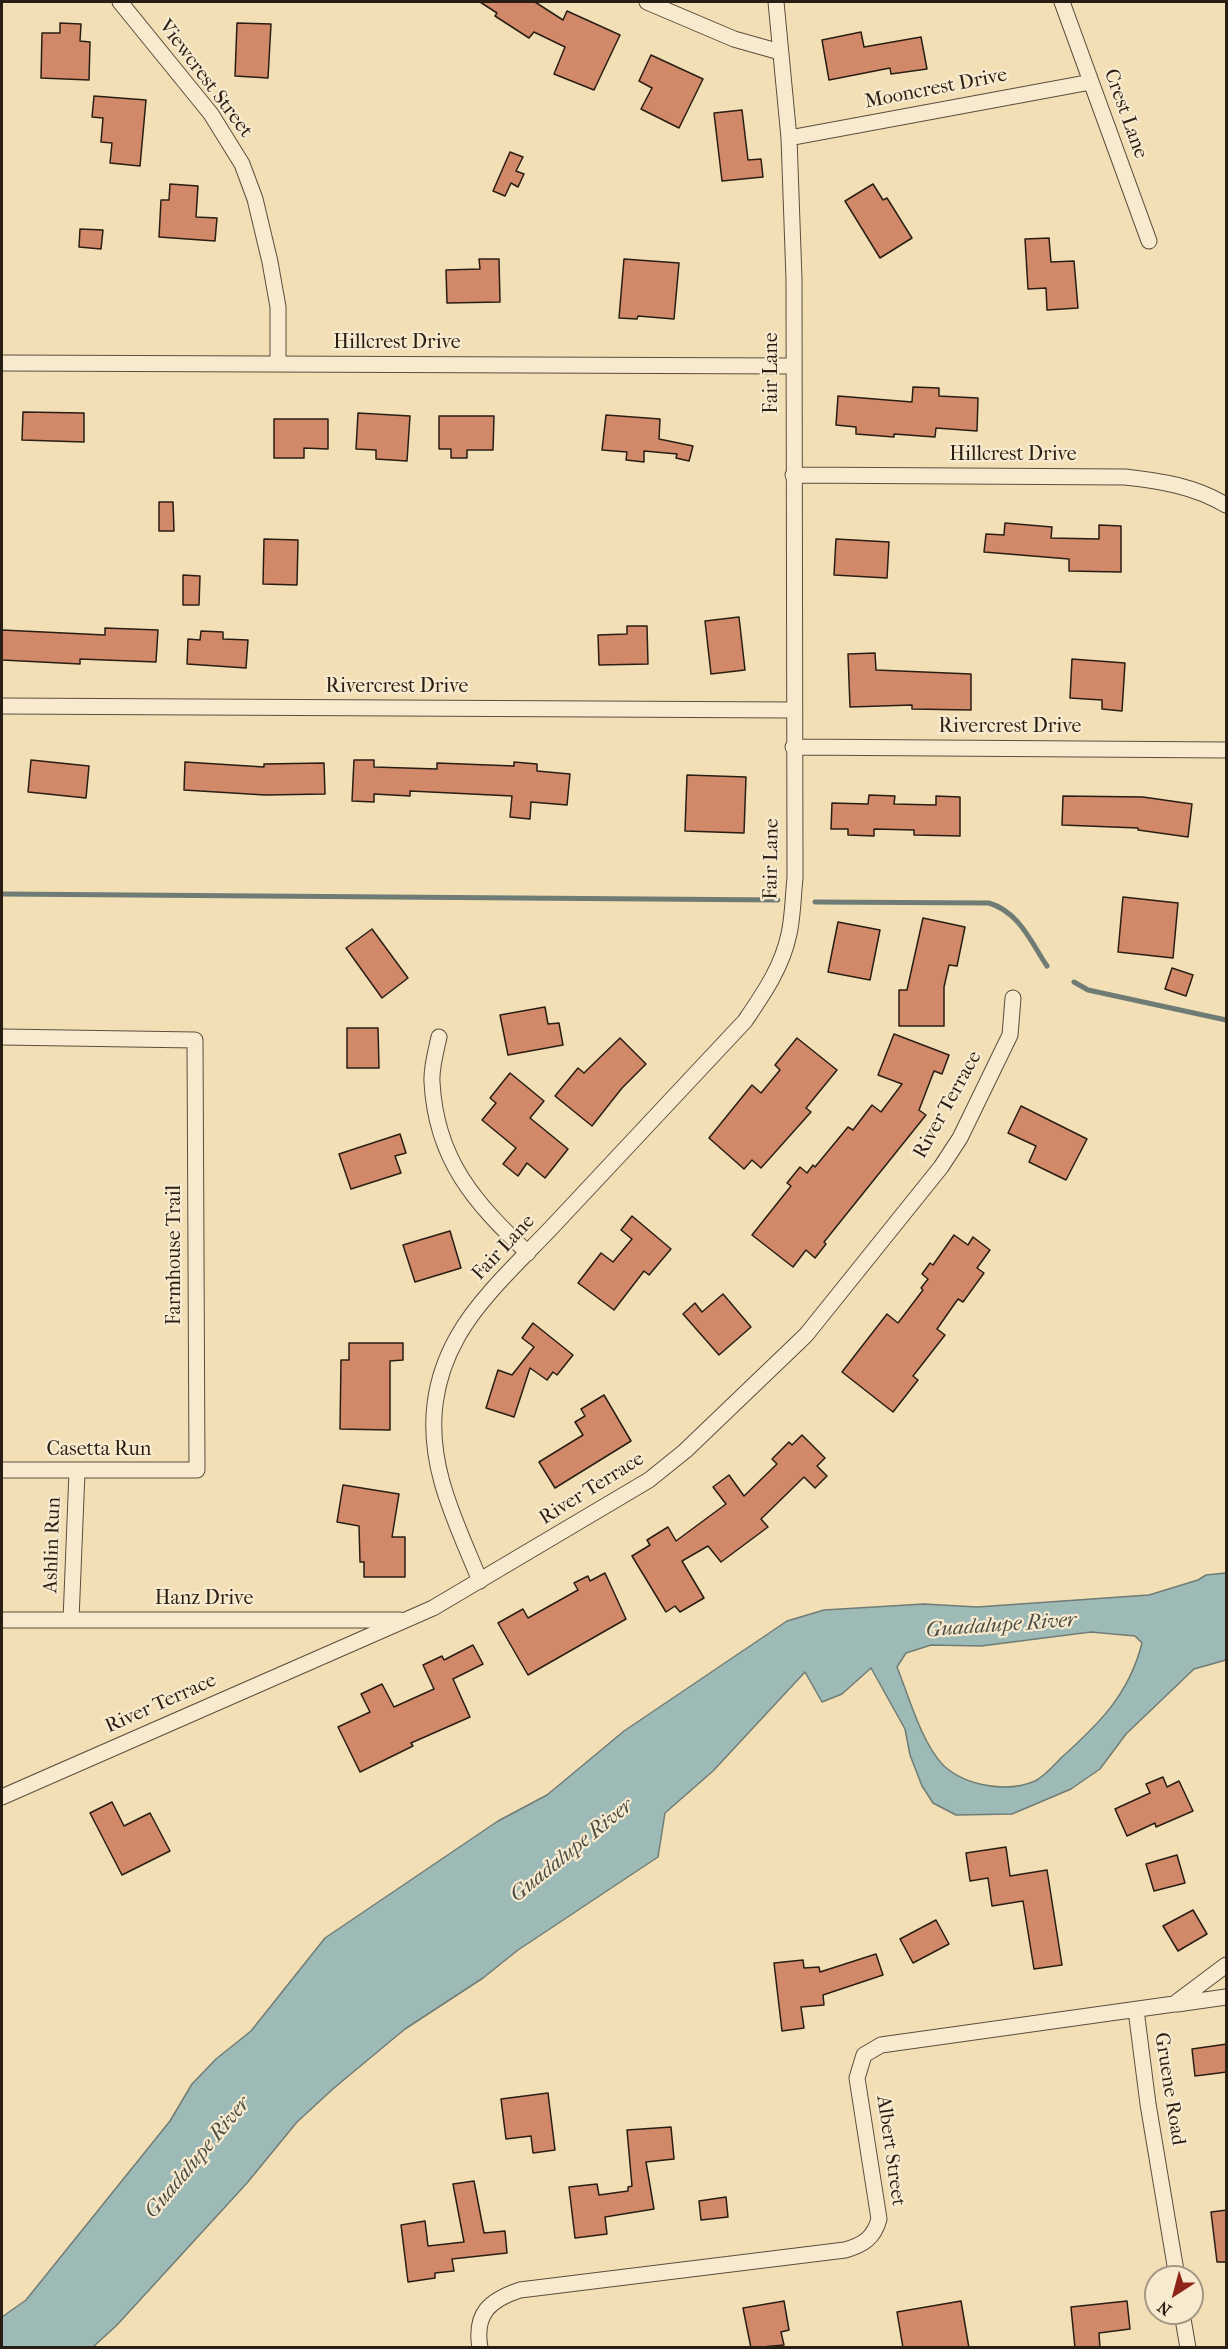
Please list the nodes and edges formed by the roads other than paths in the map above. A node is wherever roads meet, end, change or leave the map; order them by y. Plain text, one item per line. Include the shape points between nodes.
1 (120, 2) edge
2 (647, 2) edge
3 (776, 2) edge
4 (1062, 2) edge
5 (780, 52) junction
6 (1091, 82) junction
7 (789, 138) junction
8 (1149, 241) dead end
9 (2, 363) edge
10 (278, 363) junction
11 (793, 366) junction
12 (793, 475) junction
13 (1227, 505) edge
14 (2, 706) edge
15 (793, 710) junction
16 (793, 747) junction
17 (1227, 750) edge
18 (1013, 998) dead end
19 (2, 1037) edge
20 (439, 1037) dead end
21 (528, 1253) junction
22 (2, 1470) edge
23 (197, 1470) joint
24 (77, 1472) junction
25 (480, 1581) junction
26 (2, 1620) edge
27 (71, 1620) junction
28 (406, 1620) junction
29 (2, 1797) edge
30 (1227, 1965) edge
31 (1227, 1997) edge
32 (1174, 2004) junction
33 (1136, 2010) junction
34 (1175, 2265) edge
35 (1184, 2325) edge
36 (480, 2348) edge
37 (1188, 2348) edge

1 - 10 street, Viewcrest Street via 211,114 242,164 270,262 278,307
2 - 5 street via 734,39
3 - 5 street, Fair Lane
4 - 6 street, Crest Lane
5 - 7 street, Fair Lane
6 - 7 street, Mooncrest Drive
6 - 8 street, Crest Lane
7 - 11 street, Fair Lane
9 - 10 street, Hillcrest Drive
10 - 11 street, Hillcrest Drive
11 - 12 street, Fair Lane
12 - 13 street, Hillcrest Drive via 1125,477 1204,492
12 - 15 street, Fair Lane
14 - 15 street, Rivercrest Drive
15 - 16 street, Fair Lane
16 - 17 street, Rivercrest Drive
16 - 21 street, Fair Lane via 795,878 789,933 768,988 745,1021
18 - 25 street, River Terrace via 1010,1035 960,1137 941,1167 806,1335 685,1451 649,1480
19 - 23 street, Farmhouse Trail via 195,1040
20 - 21 street via 431,1080 435,1111 454,1167 484,1212
21 - 25 street, Fair Lane via 459,1335 439,1378 434,1406 434,1446 440,1483
22 - 24 street, Casetta Run
23 - 24 street, Casetta Run
24 - 27 street, Ashlin Run
25 - 28 street, River Terrace
26 - 27 street, Hanz Drive
27 - 28 street, Hanz Drive
28 - 29 street, River Terrace
30 - 32 street, Gruene Road
31 - 32 street
32 - 33 street, Gruene Road
33 - 34 street, Gruene Road
33 - 36 street, Albert Street via 881,2045 871,2050 864,2055 858,2078 879,2219 866,2242 845,2250 520,2290 492,2301 487,2308 479,2330
35 - 37 street

